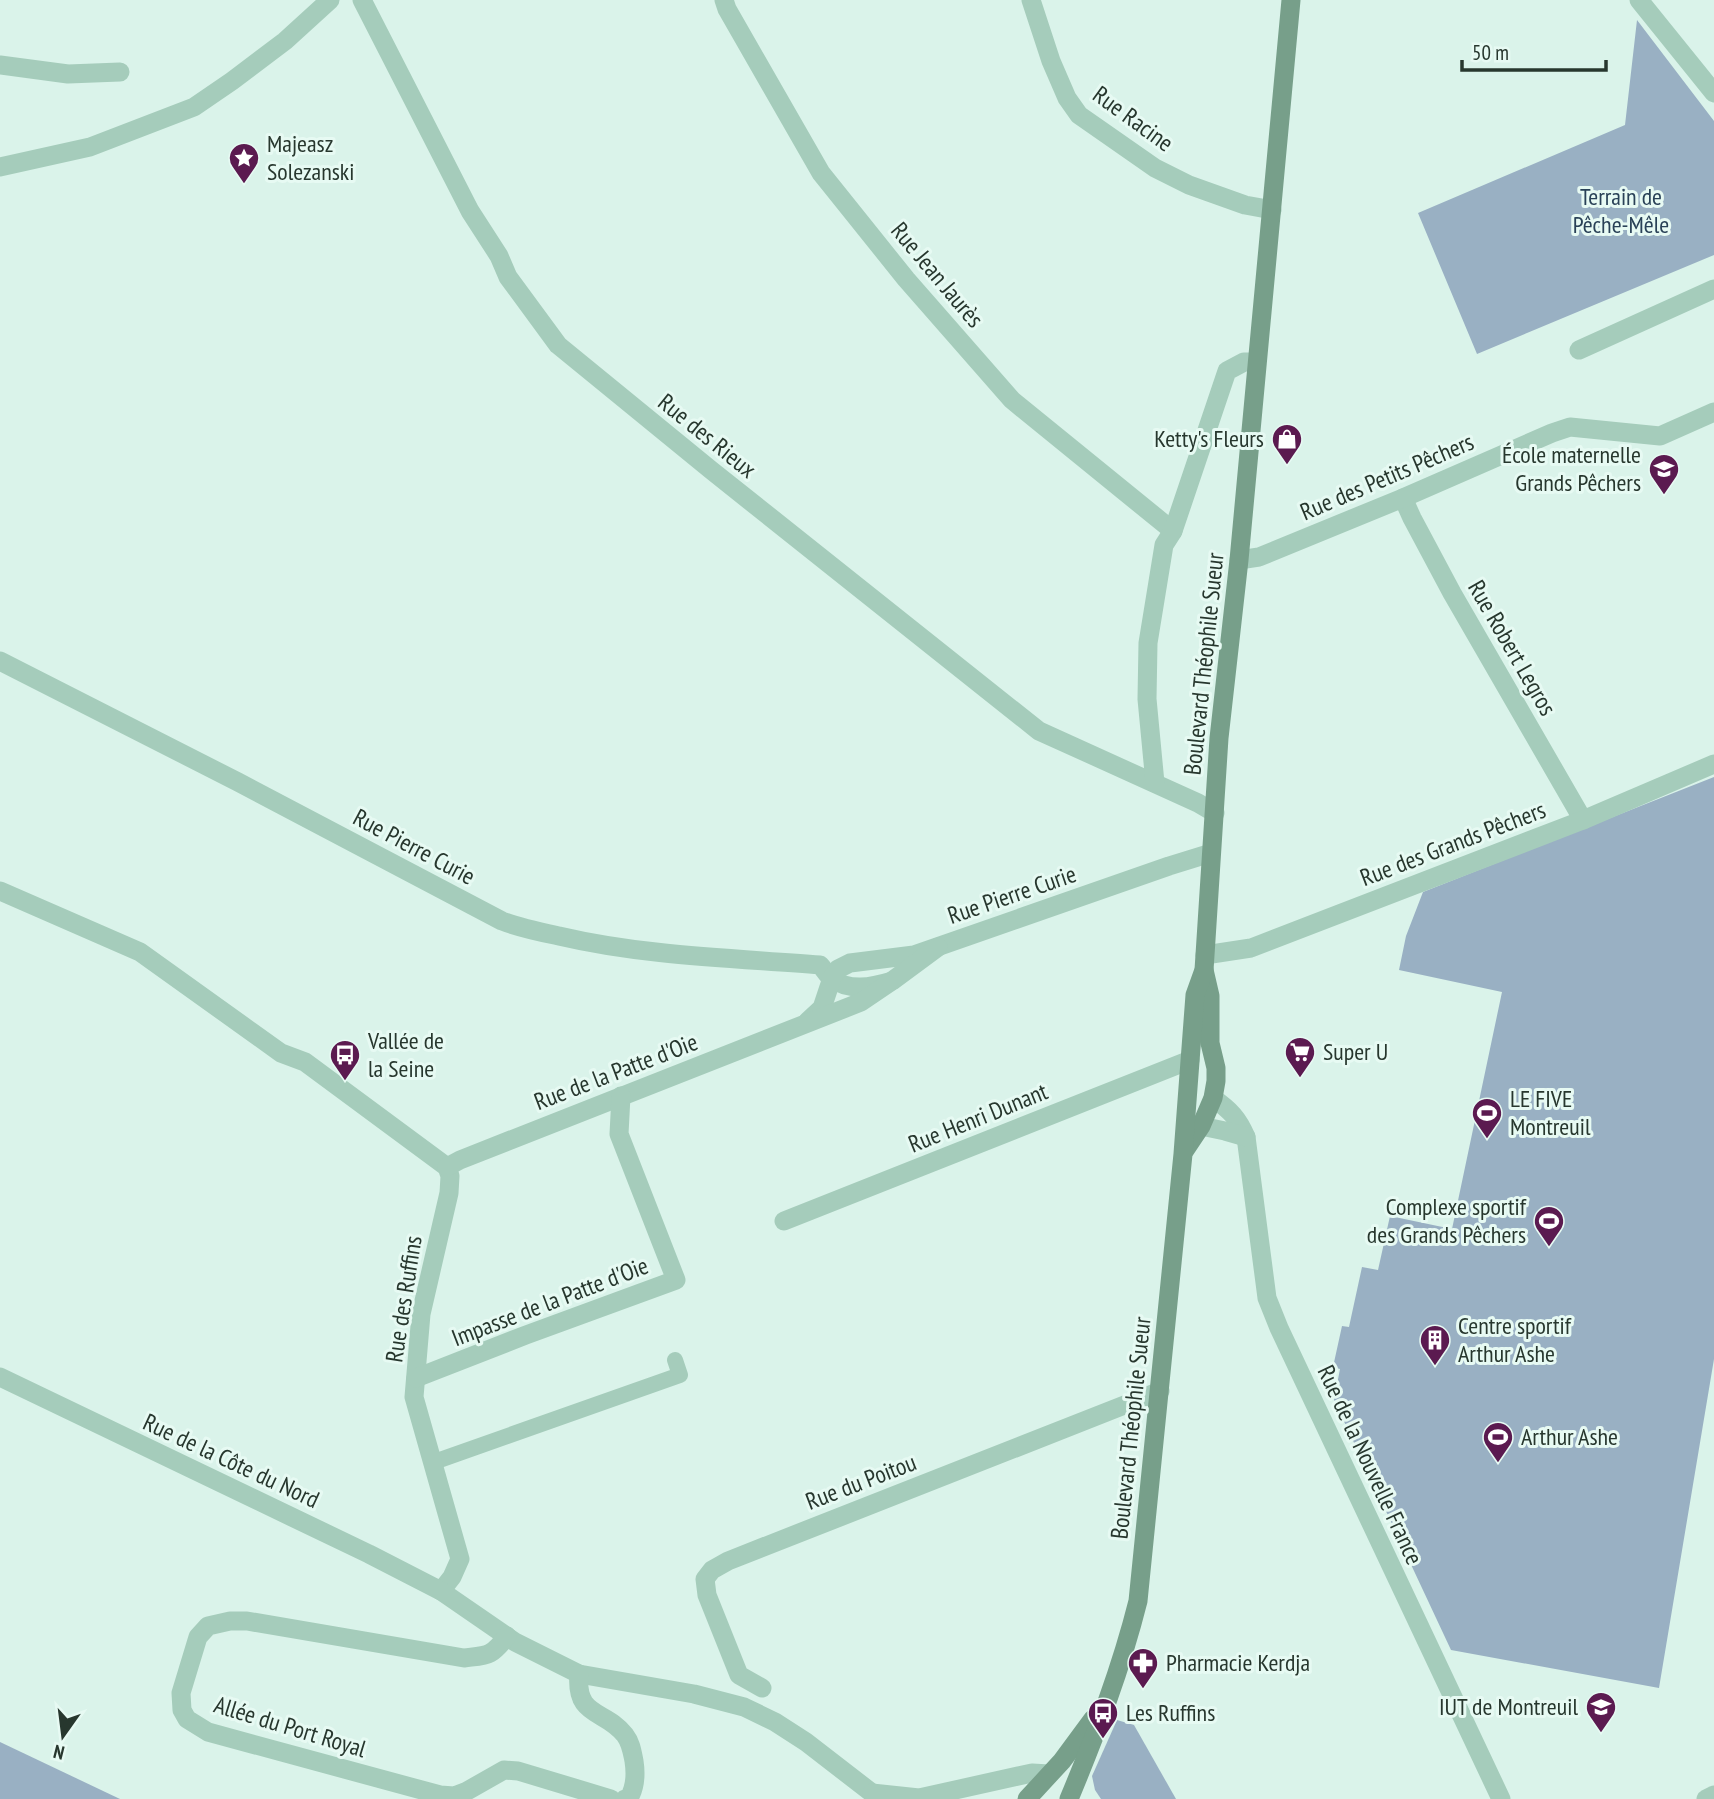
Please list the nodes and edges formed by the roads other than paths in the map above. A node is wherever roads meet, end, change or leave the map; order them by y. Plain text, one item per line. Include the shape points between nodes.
1 (330, 0) edge
2 (362, 0) edge
3 (724, 0) edge
4 (1031, 0) edge
5 (1291, 0) edge
6 (1639, 0) edge
7 (0, 65) edge
8 (120, 72) dead end
9 (1714, 93) edge
10 (0, 167) edge
11 (1272, 210) junction
12 (1714, 289) edge
13 (1579, 350) dead end
14 (1256, 362) junction
15 (1714, 412) edge
16 (1403, 498) junction
17 (1173, 531) junction
18 (1239, 560) junction
19 (0, 661) edge
20 (1714, 764) edge
21 (1155, 783) junction
22 (1214, 813) junction
23 (1583, 820) junction
24 (1211, 853) junction
25 (0, 891) edge
26 (938, 947) junction
27 (1204, 963) junction
28 (832, 978) junction
29 (892, 981) junction
30 (805, 1024) junction
31 (1190, 1060) junction
32 (621, 1096) junction
33 (1213, 1098) junction
34 (1201, 1126) junction
35 (1246, 1137) junction
36 (1183, 1154) junction
37 (447, 1167) junction
38 (784, 1222) dead end
39 (675, 1360) dead end
40 (0, 1377) edge
41 (416, 1378) junction
42 (1160, 1391) junction
43 (434, 1462) junction
44 (441, 1591) junction
45 (507, 1636) junction
46 (579, 1674) junction
47 (762, 1688) dead end
48 (1107, 1702) junction
49 (1049, 1774) junction
50 (485, 1790) edge
51 (1714, 1795) edge
52 (874, 1796) edge
53 (1073, 1797) edge
54 (611, 1799) edge
55 (625, 1799) edge
56 (1027, 1799) edge
57 (1501, 1799) edge
58 (1706, 1799) edge

1 - 10 street via 285,41 194,107 90,147
2 - 21 street, Rue des Rieux via 470,211 508,277 558,345 1039,731
3 - 17 street, Rue Jean Jaurès via 821,173 906,279 1012,400
4 - 11 street, Rue Racine via 1051,61 1079,115 1189,186
5 - 11 main road, Boulevard Théophile Sueur
6 - 9 street
7 - 8 street via 68,74
11 - 14 main road, Boulevard Théophile Sueur
12 - 13 street
14 - 17 street via 1244,362 1227,371
14 - 18 main road, Boulevard Théophile Sueur
15 - 16 street, Rue des Petits Pêchers via 1660,436 1570,427
16 - 18 street, Rue des Petits Pêchers via 1256,559
16 - 23 street, Rue Robert Legros via 1452,593
17 - 21 street via 1164,545 1148,643 1147,699
18 - 22 main road, Boulevard Théophile Sueur
19 - 28 street, Rue Pierre Curie via 502,921 600,946 820,965
20 - 23 street, Rue des Grands Pêchers
21 - 22 street, Rue des Rieux
22 - 24 main road, Boulevard Théophile Sueur
23 - 27 street, Rue des Grands Pêchers
24 - 26 street, Rue Pierre Curie
24 - 27 main road, Boulevard Théophile Sueur
25 - 37 street via 140,952 281,1053 305,1062
26 - 28 street, Rue Pierre Curie via 914,955 850,963
26 - 29 street, Rue de la Patte d'Oie
27 - 31 main road, Boulevard Théophile Sueur via 1195,995
27 - 33 main road, Boulevard Théophile Sueur via 1216,1068
28 - 29 street, Rue Pierre Curie via 850,986
28 - 30 street via 822,1007
29 - 30 street, Rue de la Patte d'Oie via 861,1002
30 - 32 street, Rue de la Patte d'Oie
31 - 36 main road, Boulevard Théophile Sueur
31 - 38 street, Rue Henri Dunant
32 - 37 street, Rue de la Patte d'Oie
32 - 41 street, Impasse de la Patte d'Oie via 619,1134 676,1280
33 - 34 main road, Boulevard Théophile Sueur
33 - 35 street, Rue de la Nouvelle France via 1240,1122
34 - 35 street
34 - 36 main road, Boulevard Théophile Sueur
35 - 57 street, Rue de la Nouvelle France via 1267,1298
36 - 42 main road, Boulevard Théophile Sueur
37 - 41 street, Rue des Ruffins via 449,1193 421,1314
39 - 43 street via 680,1375
40 - 44 street, Rue de la Côte du Nord
41 - 43 street, Rue des Ruffins via 415,1397
42 - 47 street, Rue du Poitou via 712,1570 705,1579 707,1595 740,1675
42 - 48 main road, Boulevard Théophile Sueur via 1138,1601
43 - 44 street, Rue des Ruffins via 460,1559
44 - 45 street
45 - 46 street
45 - 50 street, Allée du Port Royal via 489,1655 464,1658 230,1621 208,1626 198,1637 181,1693 187,1719 208,1732 440,1795
46 - 52 street via 744,1707 806,1742
46 - 55 street via 583,1701 624,1734 631,1746 636,1773 634,1789
48 - 49 main road, Boulevard Théophile Sueur
48 - 53 main road, Boulevard Théophile Sueur
49 - 52 street via 1032,1773 919,1798
49 - 53 main road
49 - 56 main road, Boulevard Théophile Sueur
50 - 54 street, Allée du Port Royal via 505,1770
51 - 58 street

